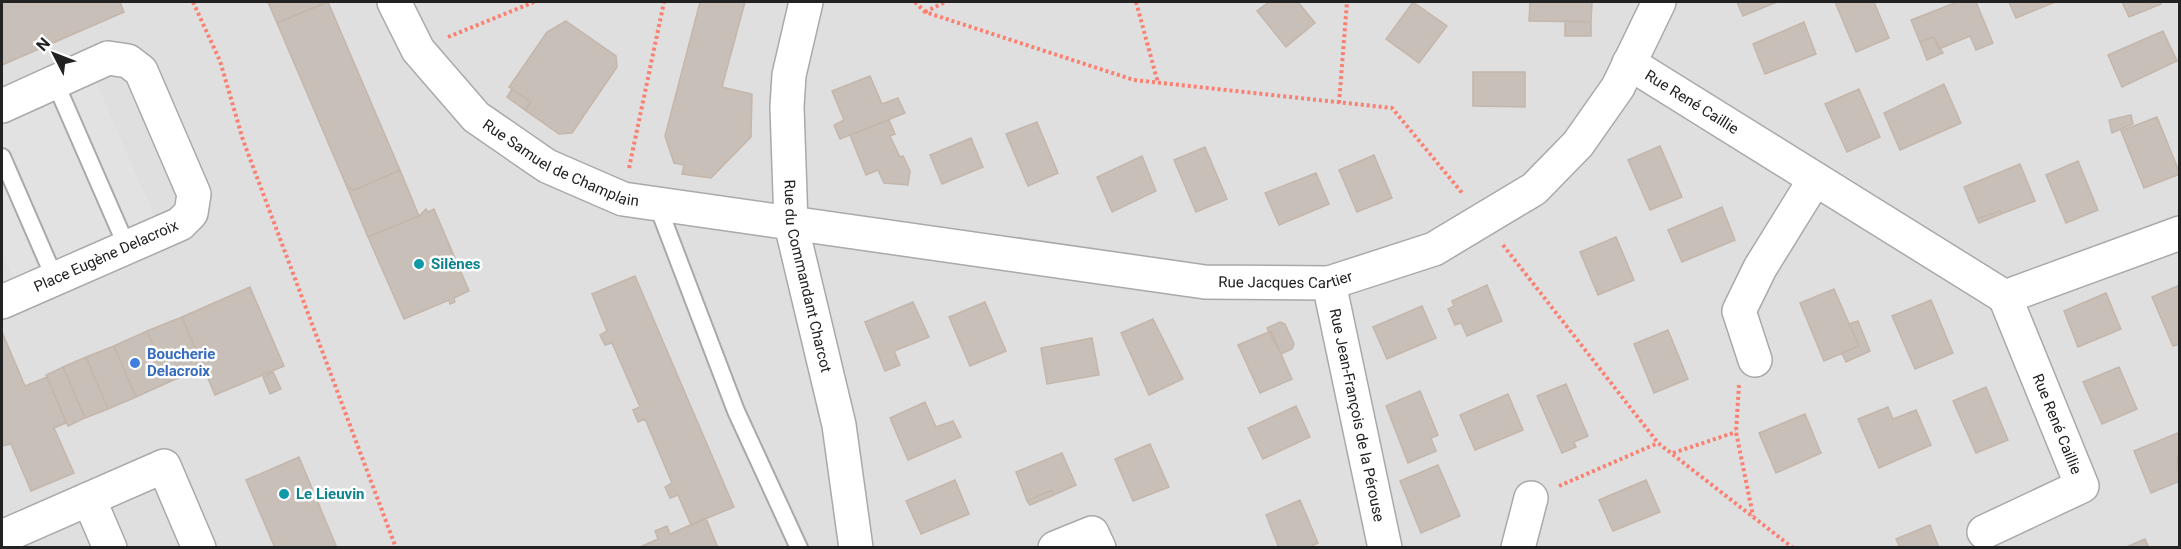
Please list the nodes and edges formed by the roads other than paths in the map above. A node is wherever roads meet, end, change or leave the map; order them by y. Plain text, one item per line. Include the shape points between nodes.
1 (394, 2) edge
2 (806, 2) edge
3 (1659, 2) edge
4 (1629, 63) junction
5 (55, 82) junction
6 (2, 106) edge
7 (2, 157) edge
8 (1815, 178) junction
9 (657, 204) junction
10 (791, 224) junction
11 (2180, 233) edge
12 (127, 247) junction
13 (55, 279) junction
14 (1329, 283) junction
15 (2005, 297) junction
16 (2, 302) edge
17 (1755, 360) road end
18 (1531, 498) road end
19 (89, 499) junction
20 (1984, 532) dead end
21 (2, 537) edge
22 (110, 548) edge
23 (199, 548) edge
24 (799, 548) edge
25 (856, 548) edge
26 (1055, 548) edge
27 (1099, 548) edge
28 (1385, 548) edge
29 (1518, 548) edge

1 - 9 street, Rue Samuel de Champlain via 418,50 476,117 547,166 623,199
2 - 10 street, Rue du Commandant Charcot via 787,96
3 - 4 street, Rue Jacques Cartier
4 - 8 street, Rue René Caillie
4 - 14 street, Rue Jacques Cartier via 1618,87 1578,144 1534,189 1434,249
5 - 6 street, Place Eugène Delacroix
5 - 12 lane
5 - 12 street, Place Eugène Delacroix via 108,58 128,61 141,71 194,194 191,213 180,224
7 - 13 lane
8 - 15 street, Rue René Caillie
8 - 17 street via 1760,268 1739,311
9 - 10 street, Rue Samuel de Champlain
9 - 24 lane via 736,411
10 - 14 street, Rue Jacques Cartier via 1205,282
10 - 25 street, Rue du Commandant Charcot via 839,425
11 - 15 street
12 - 13 street, Place Eugène Delacroix
13 - 16 street, Place Eugène Delacroix
14 - 28 street, Rue Jean-François de la Pérouse
15 - 20 street, Rue René Caillie via 2082,486
18 - 29 street
19 - 21 street
19 - 22 street
19 - 23 street via 164,466
26 - 27 street via 1092,533

